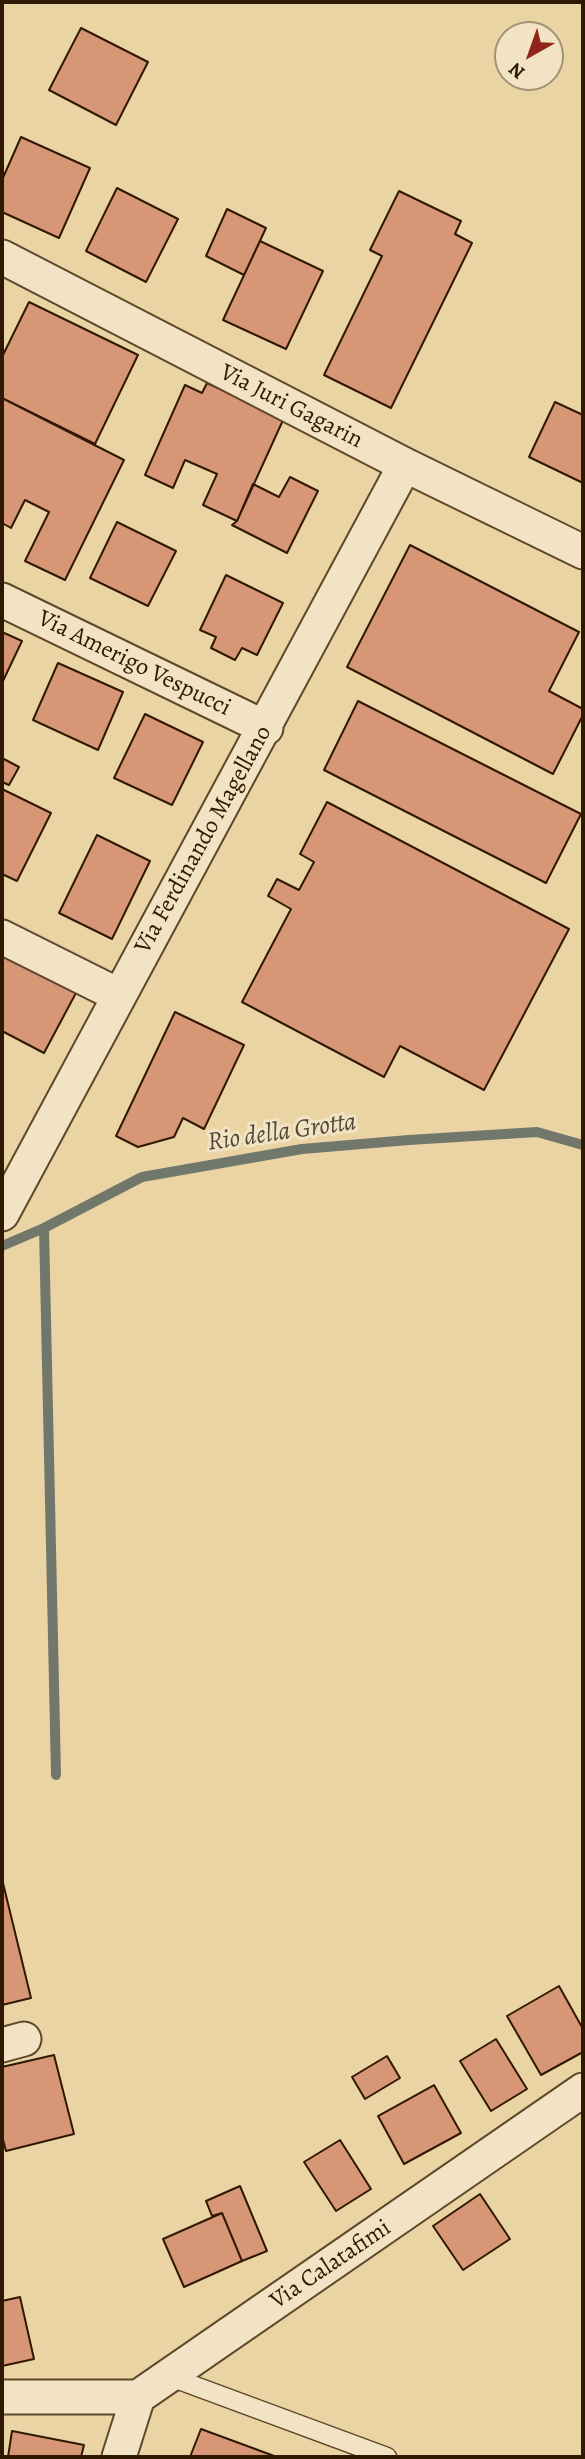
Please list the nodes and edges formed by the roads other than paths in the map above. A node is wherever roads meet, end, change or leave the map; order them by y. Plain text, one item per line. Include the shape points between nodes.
1 (2, 257) edge
2 (405, 465) junction
3 (583, 552) edge
4 (2, 600) edge
5 (266, 728) junction
6 (2, 937) edge
7 (118, 995) junction
8 (2, 1214) edge
9 (579, 2093) edge
10 (168, 2376) junction
11 (138, 2397) junction
12 (2, 2398) edge
13 (119, 2457) edge
14 (387, 2457) edge

1 - 2 street, Via Juri Gagarin
2 - 3 street, Via Juri Gagarin
2 - 5 street, Via Ferdinando Magellano
4 - 5 street, Via Amerigo Vespucci
5 - 7 street, Via Ferdinando Magellano
6 - 7 street
7 - 8 street, Via Ferdinando Magellano
9 - 10 street, Via Calatafimi
10 - 11 street, Via Calatafimi
10 - 14 lane
11 - 12 street
11 - 13 street

